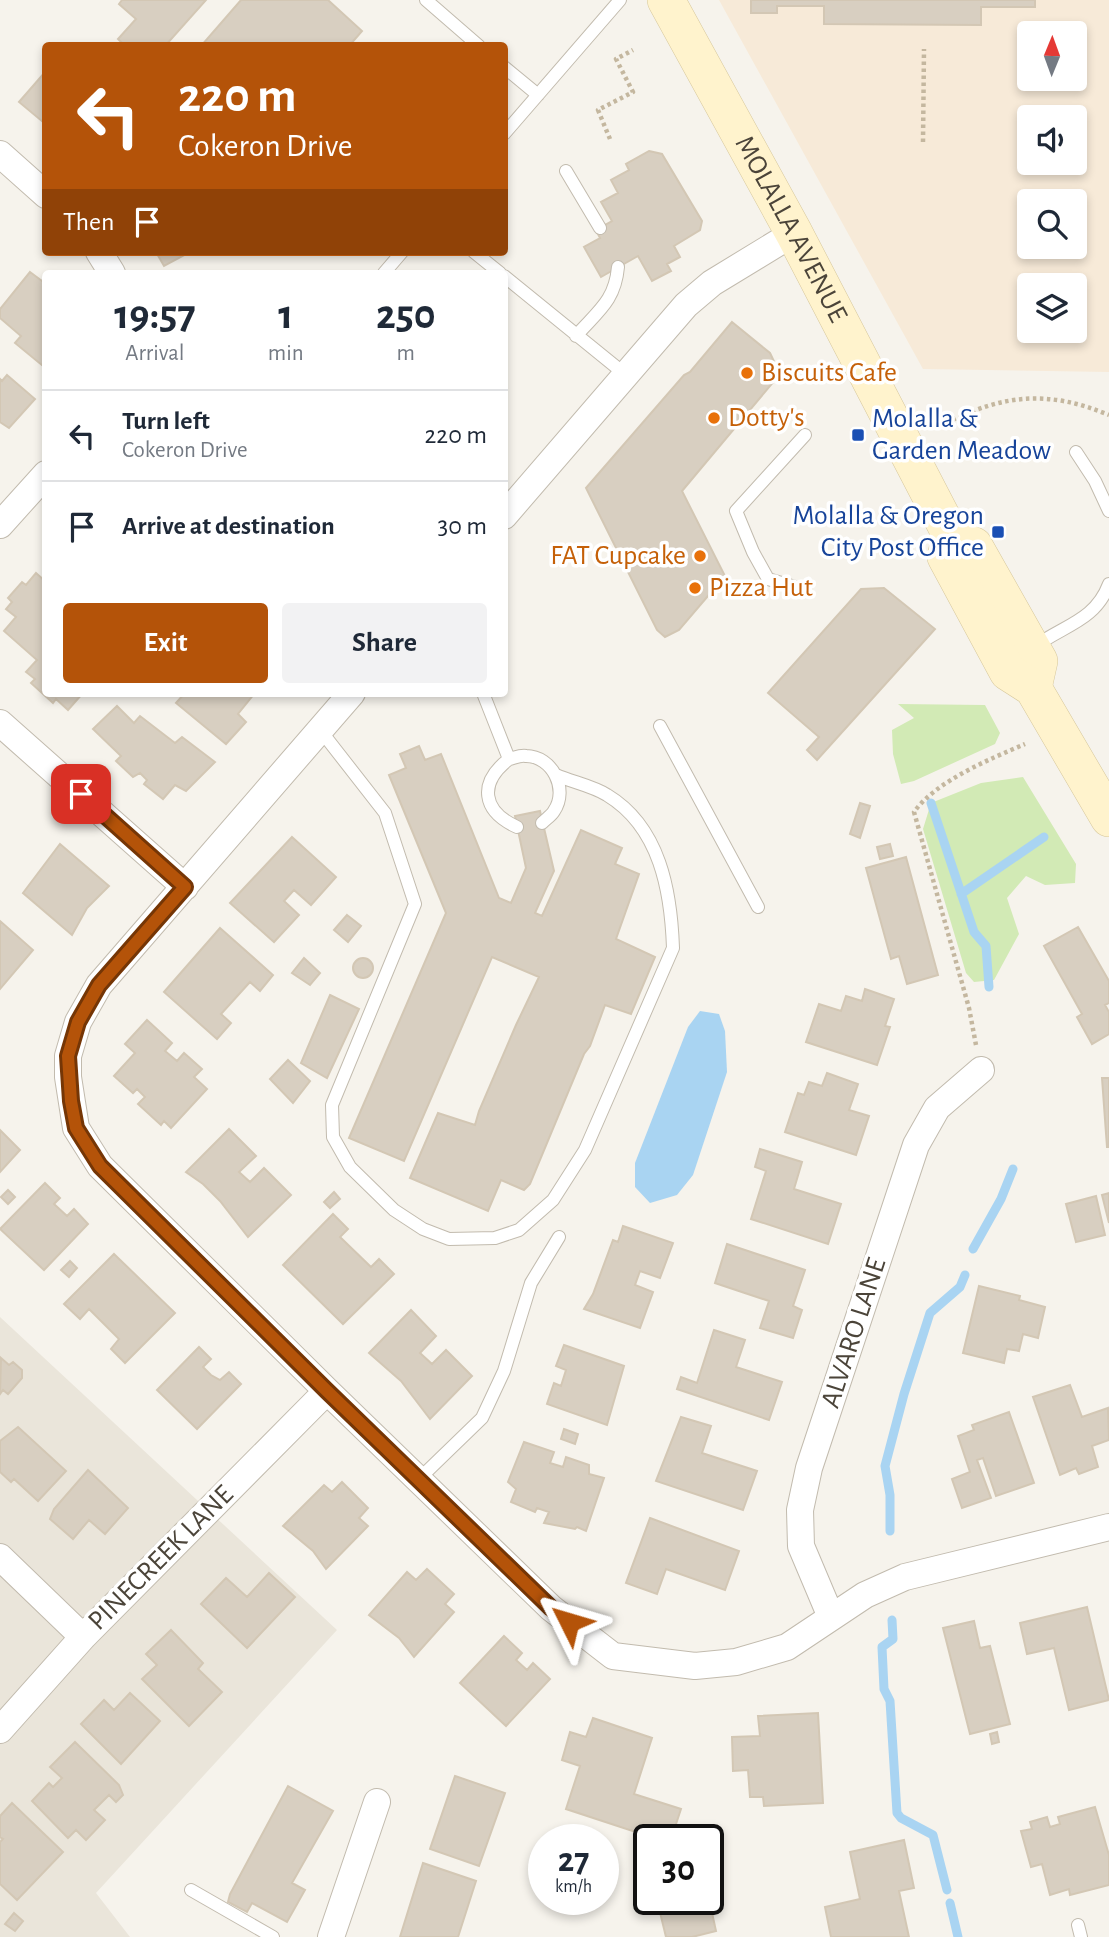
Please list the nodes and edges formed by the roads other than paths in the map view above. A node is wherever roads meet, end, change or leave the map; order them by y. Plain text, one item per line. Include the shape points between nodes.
1 (426, 0) edge
2 (620, 0) edge
3 (666, 0) edge
4 (474, 42) edge
5 (508, 70) edge
6 (538, 95) junction
7 (508, 129) edge
8 (0, 154) edge
9 (566, 171) dead end
10 (42, 191) edge
11 (600, 228) dead end
12 (794, 233) junction
13 (399, 256) edge
14 (479, 256) edge
15 (618, 267) dead end
16 (387, 270) edge
17 (496, 270) edge
18 (508, 280) edge
19 (576, 335) junction
20 (626, 375) junction
21 (805, 435) dead end
22 (1076, 452) dead end
23 (42, 478) edge
24 (508, 511) edge
25 (1109, 511) edge
26 (0, 525) edge
27 (951, 535) junction
28 (1109, 584) edge
29 (795, 587) dead end
30 (1032, 648) junction
31 (1033, 688) junction
32 (349, 697) edge
33 (485, 697) edge
34 (0, 723) edge
35 (660, 726) dead end
36 (321, 731) junction
37 (509, 759) junction
38 (556, 775) junction
39 (1109, 818) edge
40 (542, 823) dead end
41 (517, 827) dead end
42 (185, 887) junction
43 (758, 907) dead end
44 (981, 1070) road end
45 (559, 1237) dead end
46 (327, 1391) junction
47 (418, 1480) junction
48 (1109, 1527) edge
49 (0, 1557) edge
50 (831, 1617) junction
51 (83, 1637) junction
52 (0, 1730) edge
53 (377, 1802) dead end
54 (191, 1890) dead end
55 (273, 1937) edge
56 (331, 1937) edge

1 - 4 lane
2 - 6 lane
3 - 12 main road, MOLALLA AVENUE
5 - 6 lane
6 - 7 lane
8 - 10 street
9 - 11 lane
12 - 20 street via 686,304
12 - 27 main road, MOLALLA AVENUE
13 - 16 lane
14 - 17 lane
15 - 19 lane via 617,288
18 - 19 lane
19 - 20 lane
20 - 24 street
21 - 29 lane via 736,512 768,579
22 - 25 lane
23 - 26 street
27 - 30 main road, MOLALLA AVENUE via 974,545
27 - 31 main road, MOLALLA AVENUE via 946,557 1008,672
28 - 30 lane via 1091,613
30 - 31 main road, MOLALLA AVENUE via 1039,661
31 - 39 main road, MOLALLA AVENUE
32 - 36 street
33 - 37 lane
34 - 42 street
35 - 43 lane
36 - 38 lane via 384,813 415,904 332,1105 333,1137 350,1167 394,1210 449,1239 495,1238 519,1230 553,1200 585,1150 673,948 664,875 634,816 606,794
36 - 42 street
37 - 38 lane via 527,755 544,762
37 - 41 lane via 495,770 488,787 490,805 501,820
38 - 40 lane via 560,793 555,811
42 - 46 street via 99,985 78,1022 68,1056 76,1128 100,1166
44 - 50 street, ALVARO LANE via 937,1108 916,1146 809,1468 800,1510 801,1545
45 - 47 lane via 531,1283 504,1371 482,1418
46 - 47 street
46 - 51 street, PINECREEK LANE
47 - 50 street via 551,1608 613,1656 695,1666 736,1662 787,1647
48 - 50 street via 905,1577
49 - 51 street
51 - 52 street, PINECREEK LANE
53 - 56 street
54 - 55 lane

